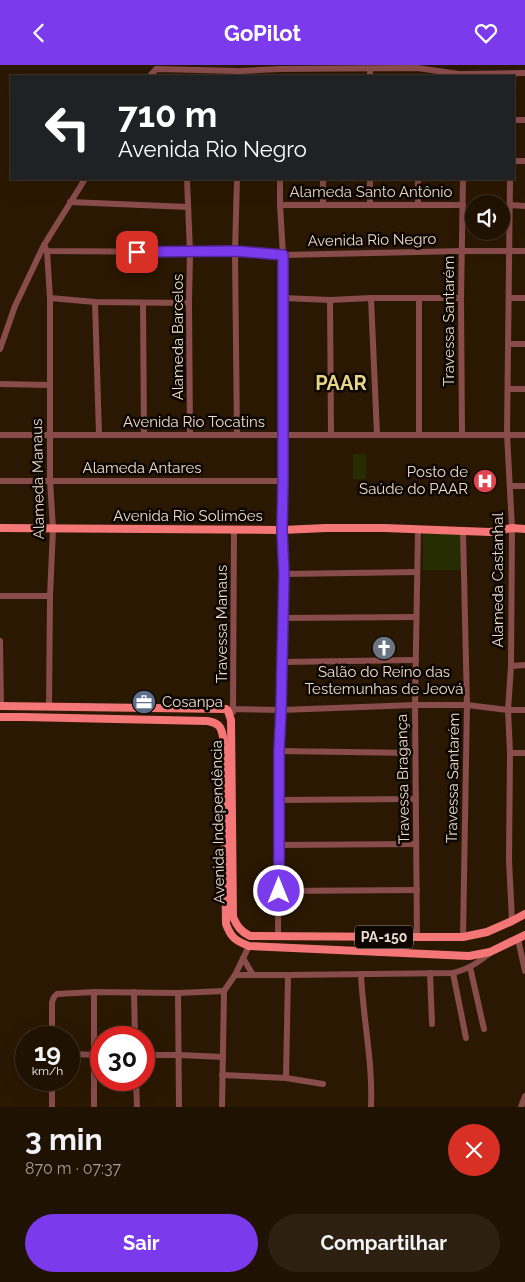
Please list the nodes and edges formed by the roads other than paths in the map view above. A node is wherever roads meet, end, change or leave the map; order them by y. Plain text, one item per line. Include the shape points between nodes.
1 (459, 65) edge
2 (513, 65) edge
3 (290, 67) edge
4 (337, 67) edge
5 (392, 67) edge
6 (224, 68) edge
7 (417, 68) junction
8 (325, 69) junction
9 (370, 69) junction
10 (188, 73) edge
11 (239, 73) edge
12 (280, 73) edge
13 (525, 73) edge
14 (151, 75) edge
15 (325, 75) edge
16 (370, 75) edge
17 (417, 75) edge
18 (463, 75) edge
19 (513, 75) edge
20 (84, 180) edge
21 (187, 180) edge
22 (237, 180) edge
23 (280, 180) edge
24 (323, 180) edge
25 (370, 180) edge
26 (418, 180) edge
27 (463, 180) edge
28 (510, 180) edge
29 (510, 195) edge
30 (70, 203) junction
31 (280, 205) junction
32 (323, 205) junction
33 (370, 205) junction
34 (418, 205) junction
35 (463, 205) junction
36 (510, 205) edge
37 (525, 206) edge
38 (188, 207) junction
39 (509, 240) edge
40 (46, 248) junction
41 (235, 251) junction
42 (462, 251) junction
43 (509, 251) junction
44 (525, 251) edge
45 (190, 253) junction
46 (283, 255) junction
47 (50, 298) junction
48 (283, 298) junction
49 (371, 298) junction
50 (461, 298) junction
51 (509, 298) junction
52 (525, 298) edge
53 (419, 299) junction
54 (330, 300) junction
55 (95, 301) junction
56 (143, 303) junction
57 (189, 303) junction
58 (508, 344) junction
59 (525, 344) edge
60 (0, 349) edge
61 (0, 384) edge
62 (49, 385) junction
63 (508, 389) junction
64 (525, 389) edge
65 (49, 434) junction
66 (283, 434) junction
67 (331, 434) junction
68 (377, 434) junction
69 (419, 434) junction
70 (462, 434) junction
71 (507, 434) junction
72 (0, 435) edge
73 (99, 435) junction
74 (144, 435) junction
75 (190, 435) junction
76 (237, 435) junction
77 (525, 435) edge
78 (50, 480) junction
79 (0, 481) edge
80 (283, 481) junction
81 (510, 486) junction
82 (525, 486) edge
83 (0, 528) edge
84 (512, 528) junction
85 (53, 529) junction
86 (234, 529) junction
87 (525, 529) edge
88 (282, 530) junction
89 (418, 530) junction
90 (463, 531) junction
91 (417, 572) junction
92 (284, 574) junction
93 (50, 595) junction
94 (0, 596) edge
95 (416, 617) junction
96 (283, 618) junction
97 (0, 641) edge
98 (416, 660) junction
99 (282, 662) junction
100 (525, 665) edge
101 (511, 666) junction
102 (415, 705) junction
103 (467, 705) junction
104 (1, 706) edge
105 (49, 706) junction
106 (230, 710) junction
107 (281, 710) junction
108 (508, 710) junction
109 (525, 710) edge
110 (0, 717) edge
111 (23, 717) junction
112 (279, 751) junction
113 (416, 753) junction
114 (510, 753) junction
115 (525, 753) edge
116 (416, 799) junction
117 (279, 800) junction
118 (416, 844) junction
119 (279, 845) junction
120 (417, 889) junction
121 (279, 891) junction
122 (525, 913) edge
123 (512, 921) junction
124 (278, 937) junction
125 (417, 937) junction
126 (463, 937) junction
127 (522, 937) edge
128 (249, 946) junction
129 (490, 952) junction
130 (243, 958) junction
131 (470, 967) junction
132 (525, 971) edge
133 (430, 973) junction
134 (453, 973) junction
135 (234, 975) junction
136 (253, 975) junction
137 (288, 975) junction
138 (361, 975) junction
139 (224, 991) junction
140 (94, 992) junction
141 (134, 992) junction
142 (178, 993) junction
143 (432, 1024) dead end
144 (52, 1026) edge
145 (96, 1026) edge
146 (135, 1026) edge
147 (484, 1029) dead end
148 (466, 1039) dead end
149 (155, 1055) edge
150 (179, 1055) junction
151 (223, 1057) junction
152 (222, 1075) junction
153 (286, 1078) junction
154 (323, 1084) dead end
155 (52, 1091) edge
156 (95, 1091) edge
157 (136, 1091) edge
158 (525, 1096) edge
159 (52, 1107) edge
160 (94, 1107) edge
161 (137, 1107) edge
162 (179, 1107) edge
163 (222, 1107) edge
164 (371, 1107) edge
165 (521, 1107) edge

1 - 18 street
2 - 19 street
3 - 8 street
3 - 12 street
4 - 8 street
4 - 9 street
5 - 7 street
5 - 9 street
6 - 10 street
6 - 11 street
7 - 17 street
7 - 18 street
8 - 15 street
9 - 16 street
10 - 14 street via 156,69
11 - 12 street
13 - 19 street
18 - 19 street
20 - 30 street
21 - 38 street, Alameda Barcelos
22 - 41 street
23 - 31 street
24 - 32 street
25 - 33 street
26 - 34 street
27 - 35 street, Travessa Santarém
28 - 29 street, Alameda Castanhal
30 - 38 street
30 - 40 street
31 - 32 street, Alameda Santo Antônio
31 - 46 street
32 - 33 street, Alameda Santo Antônio
33 - 34 street, Alameda Santo Antônio
34 - 35 street, Alameda Santo Antônio
35 - 42 street, Travessa Santarém
36 - 37 street
38 - 45 street, Alameda Barcelos
39 - 43 street, Alameda Castanhal
40 - 45 street, Avenida Rio Negro
40 - 47 street, Alameda Manaus
40 - 60 street via 16,306
41 - 45 street, Avenida Rio Negro
41 - 46 street, Avenida Rio Negro
41 - 76 street
42 - 43 street, Avenida Rio Negro
42 - 46 street, Avenida Rio Negro
42 - 50 street, Travessa Santarém
43 - 44 street, Avenida Rio Negro
43 - 51 street, Alameda Castanhal
45 - 57 street, Alameda Barcelos
46 - 48 street
47 - 55 street
47 - 62 street, Alameda Manaus
48 - 54 street
48 - 66 street
49 - 53 street
49 - 54 street
49 - 68 street
50 - 53 street
50 - 70 street, Travessa Santarém
51 - 52 street
51 - 58 street, Alameda Castanhal
53 - 69 street
54 - 67 street
55 - 56 street
55 - 73 street
56 - 57 street
56 - 74 street
57 - 75 street, Alameda Barcelos
58 - 59 street
58 - 63 street, Alameda Castanhal
61 - 62 street
62 - 65 street, Alameda Manaus
63 - 64 street
63 - 71 street, Alameda Castanhal
65 - 72 street, Avenida Rio Tocatins
65 - 73 street, Avenida Rio Tocatins
65 - 78 street, Alameda Manaus
66 - 67 street, Avenida Rio Tocatins
66 - 76 street, Avenida Rio Tocatins
66 - 80 street
67 - 68 street, Avenida Rio Tocatins
68 - 69 street, Avenida Rio Tocatins
69 - 70 street, Avenida Rio Tocatins
70 - 71 street, Avenida Rio Tocatins
71 - 77 street, Avenida Rio Tocatins
71 - 81 street, Alameda Castanhal
73 - 74 street, Avenida Rio Tocatins
74 - 75 street, Avenida Rio Tocatins
75 - 76 street, Avenida Rio Tocatins
78 - 79 street, Alameda Antares
78 - 80 street, Alameda Antares
78 - 85 street, Alameda Manaus
80 - 88 street
81 - 82 street
81 - 84 street, Alameda Castanhal
83 - 85 main road, Avenida Rio Solimões
84 - 87 main road, Avenida Rio Solimões
84 - 90 main road, Avenida Rio Solimões via 490,532
84 - 101 street, Alameda Castanhal
85 - 86 main road, Avenida Rio Solimões
85 - 93 street, Alameda Manaus
86 - 88 main road, Avenida Rio Solimões
86 - 106 street, Travessa Manaus
88 - 89 main road, Avenida Rio Solimões
88 - 92 street
89 - 90 main road, Avenida Rio Solimões
89 - 91 street, Travessa Bragança
90 - 103 street, Travessa Santarém
91 - 92 street
91 - 95 street, Travessa Bragança
92 - 96 street
93 - 94 street
93 - 105 street, Alameda Manaus
95 - 96 street
95 - 98 street, Travessa Bragança
96 - 99 street
97 - 104 street
98 - 99 street
98 - 102 street, Travessa Bragança
99 - 107 street
100 - 101 street
101 - 108 street, Alameda Castanhal
102 - 103 street
102 - 107 street
102 - 113 street, Travessa Bragança
103 - 108 street
103 - 126 street, Travessa Santarém
104 - 105 main road
105 - 106 main road
105 - 111 main road
106 - 107 street
106 - 124 main road, Avenida Independência / PA-150 via 233,917 240,929 250,936
107 - 112 street
108 - 109 street
108 - 114 street, Alameda Castanhal
110 - 111 main road, Avenida Independência
111 - 128 main road, Avenida Independência via 207,721 217,724 224,743 226,924 238,942
112 - 113 street
112 - 117 street
113 - 116 street, Travessa Bragança
114 - 115 street
114 - 123 street, Alameda Castanhal
116 - 117 street
116 - 118 street, Travessa Bragança
117 - 119 street
118 - 119 street
118 - 120 street, Travessa Bragança
119 - 121 street
120 - 121 street
120 - 125 street, Travessa Bragança
121 - 124 street
122 - 123 main road, Avenida Independência / PA-150
123 - 126 main road, Avenida Independência / PA-150
124 - 125 main road, Avenida Independência / PA-150
125 - 126 main road, Avenida Independência / PA-150
127 - 129 main road, PA-150
127 - 132 street
128 - 129 main road, PA-150 via 468,956
128 - 130 street
129 - 131 street
130 - 135 street
130 - 136 street
131 - 134 street
131 - 147 street
133 - 134 street
133 - 138 street
133 - 143 street
134 - 148 street
135 - 136 street
135 - 139 street
136 - 137 street
137 - 138 street
137 - 153 street
138 - 164 street via 371,1065
139 - 142 street
139 - 151 street
140 - 141 street
140 - 144 street via 57,994 52,1002
140 - 145 street
141 - 142 street
141 - 146 street
142 - 150 street
149 - 150 street
150 - 151 street
150 - 162 street
151 - 152 street
152 - 153 street
152 - 163 street
153 - 154 street
155 - 159 street
156 - 160 street
157 - 161 street
158 - 165 street

